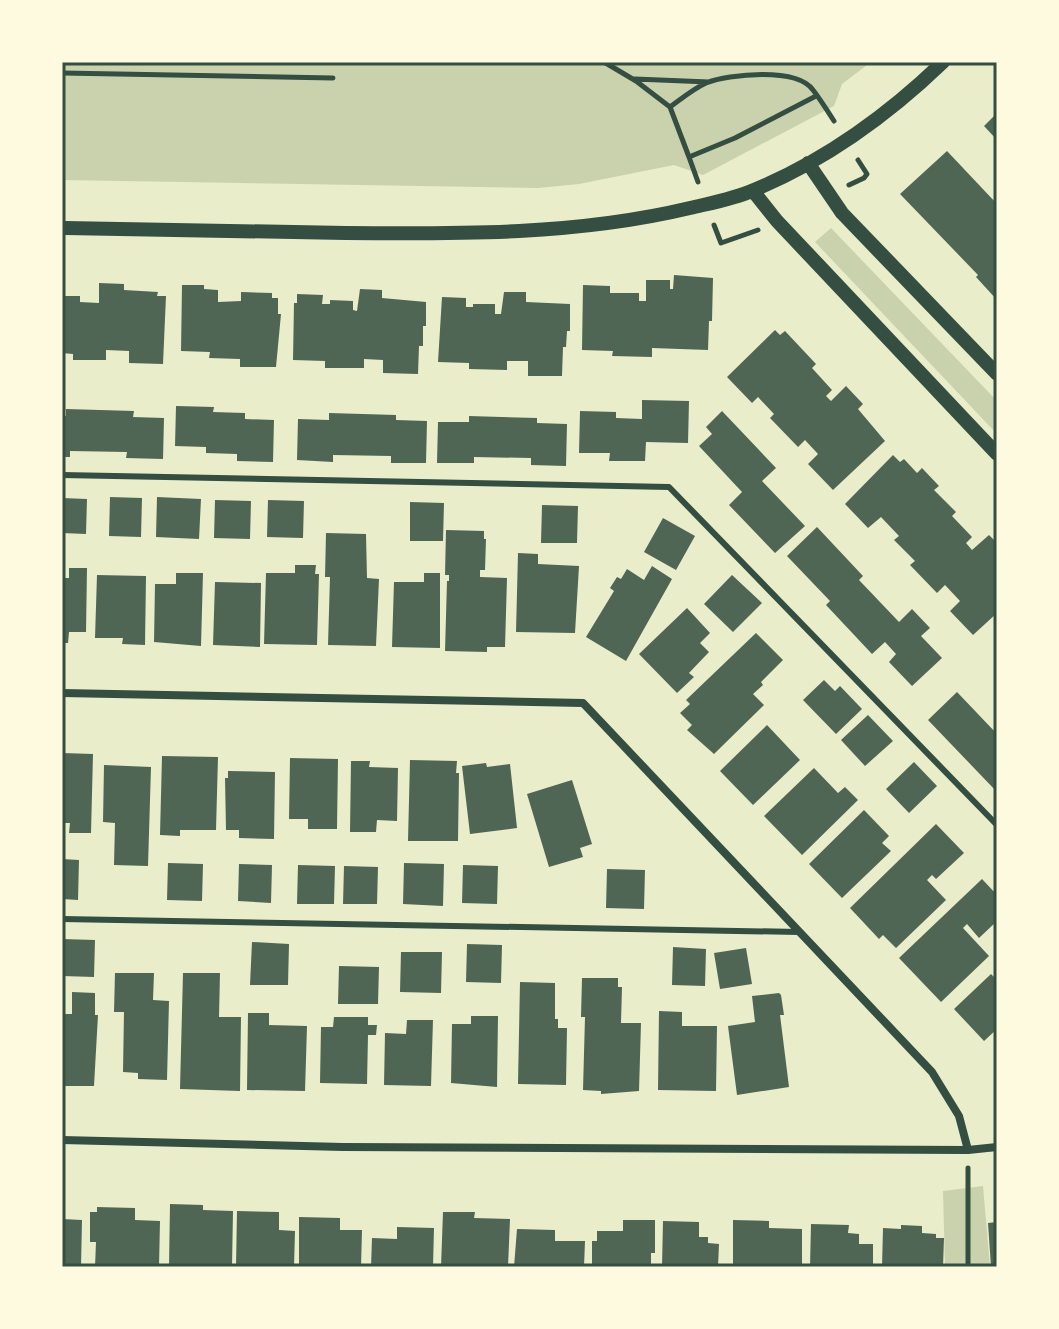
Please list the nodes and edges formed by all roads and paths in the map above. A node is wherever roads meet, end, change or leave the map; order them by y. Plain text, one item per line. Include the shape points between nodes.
1 (604, 62) edge
2 (943, 62) edge
3 (62, 73) edge
4 (333, 78) dead end
5 (633, 79) junction
6 (710, 82) junction
7 (816, 96) dead end
8 (670, 107) junction
9 (689, 157) dead end
10 (808, 163) junction
11 (753, 191) junction
12 (62, 228) edge
13 (997, 374) edge
14 (997, 454) edge
15 (62, 475) edge
16 (62, 693) edge
17 (997, 825) edge
18 (62, 919) edge
19 (799, 932) junction
20 (62, 1140) edge
21 (997, 1147) edge
22 (968, 1150) junction
23 (968, 1267) edge

1 - 5 path
2 - 10 street via 886,111
3 - 4 path
5 - 6 path
5 - 8 path
6 - 7 path via 754,75 789,78 813,88
6 - 8 path
8 - 9 path
10 - 11 street
10 - 13 street via 842,213
11 - 12 street via 667,213 538,231
11 - 14 street
15 - 17 lane via 669,487
16 - 19 street via 583,703
18 - 19 lane
19 - 22 street via 932,1072 959,1116
20 - 22 street
21 - 22 street
22 - 23 path

